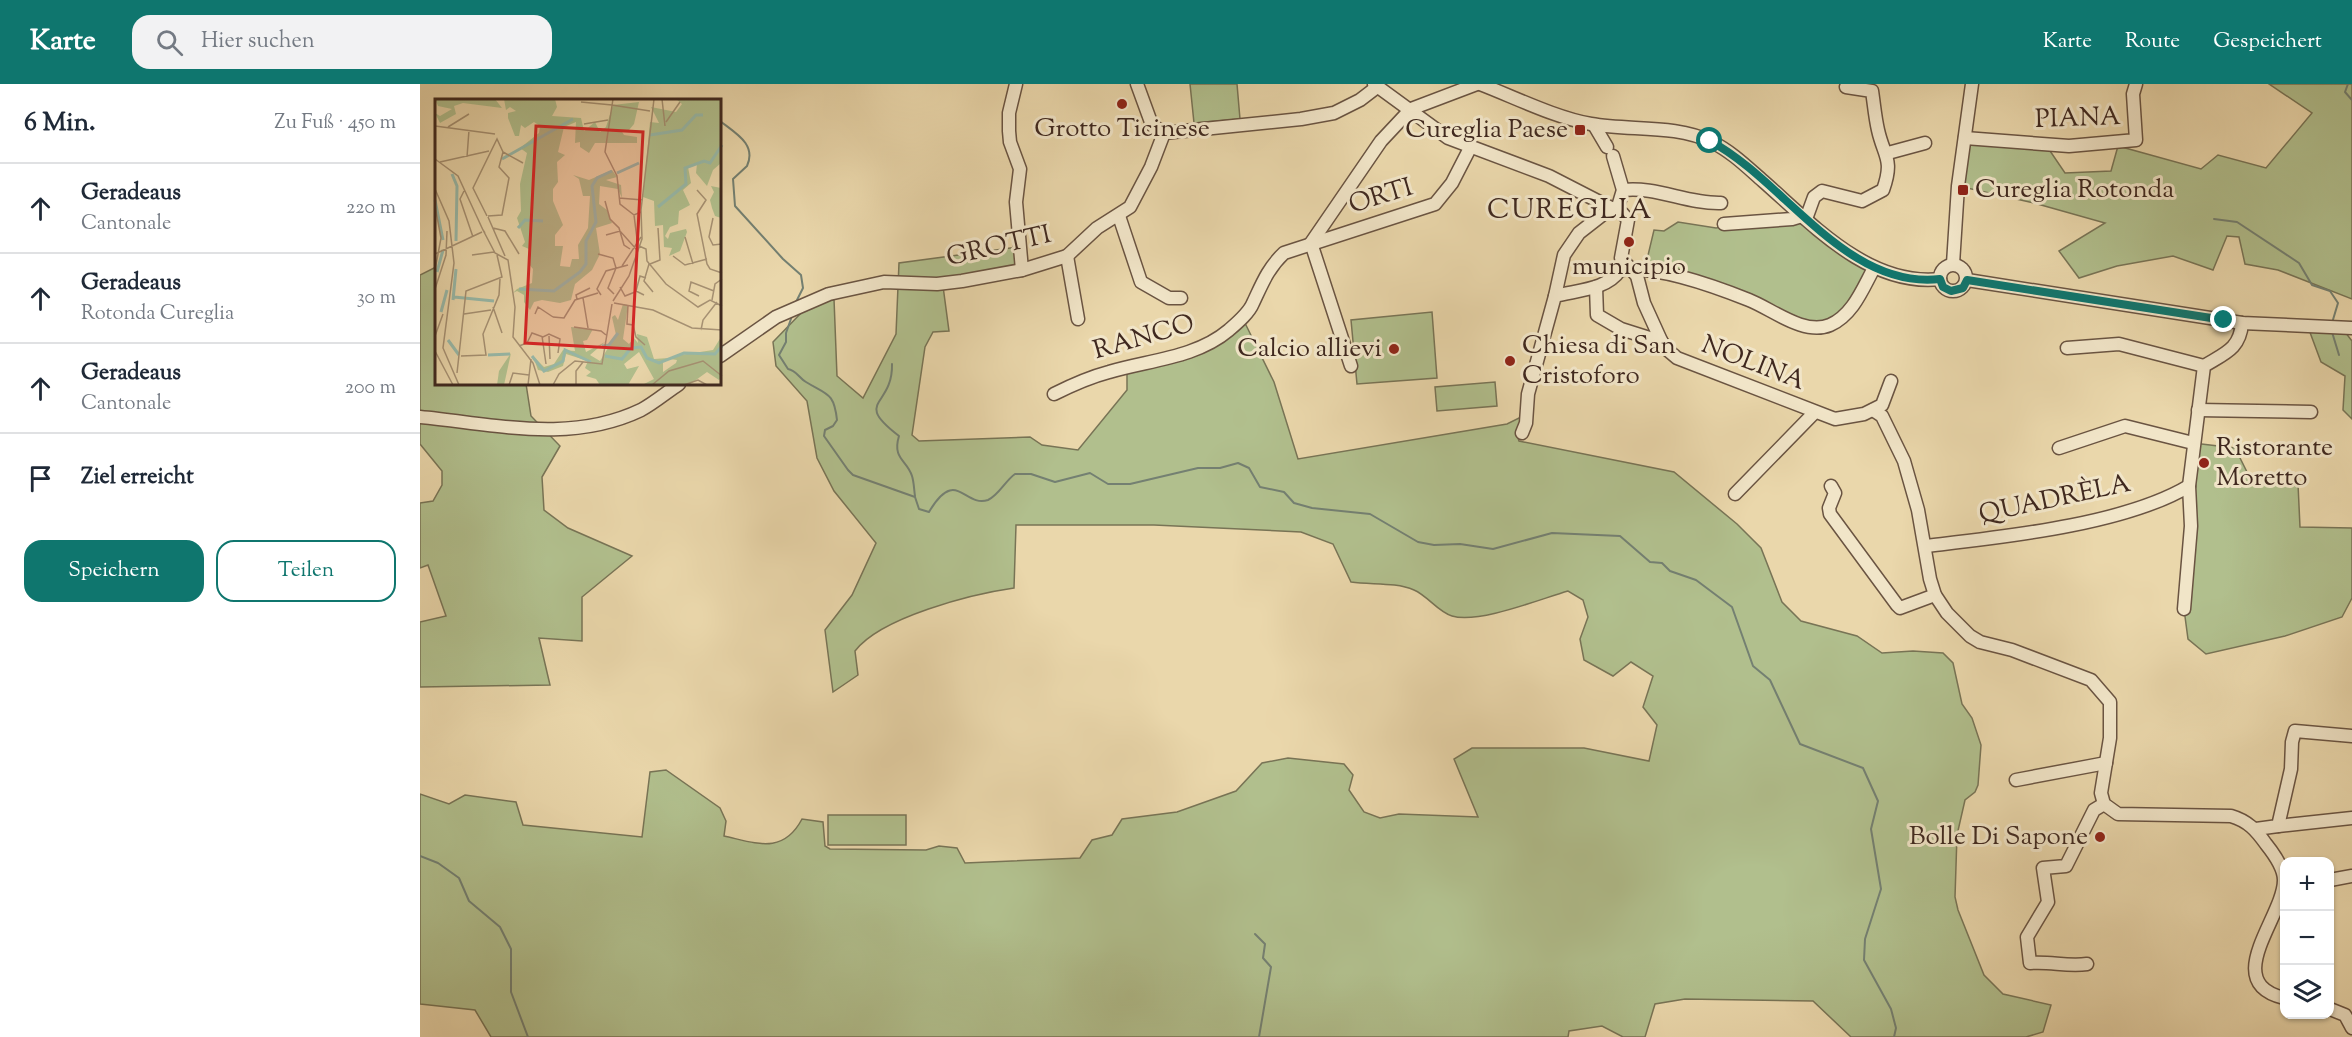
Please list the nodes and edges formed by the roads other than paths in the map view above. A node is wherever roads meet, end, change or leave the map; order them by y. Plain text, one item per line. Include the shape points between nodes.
1 (1016, 84) edge
2 (1137, 84) edge
3 (1478, 84) edge
4 (1972, 84) edge
5 (2136, 84) edge
6 (1376, 85) edge
7 (1846, 87) dead end
8 (1411, 109) junction
9 (1594, 124) junction
10 (1164, 133) junction
11 (1965, 138) junction
12 (1925, 143) dead end
13 (1470, 148) junction
14 (1888, 153) junction
15 (1623, 190) junction
16 (1721, 203) dead end
17 (1614, 209) junction
18 (1119, 216) junction
19 (1804, 217) junction
20 (1724, 224) dead end
21 (1311, 243) junction
22 (1067, 256) junction
23 (1953, 264) junction
24 (1631, 268) junction
25 (1874, 268) junction
26 (1022, 270) junction
27 (1940, 279) junction
28 (1967, 280) junction
29 (1596, 287) junction
30 (1555, 296) junction
31 (1181, 298) dead end
32 (1078, 319) dead end
33 (2242, 323) junction
34 (2352, 328) edge
35 (1662, 342) junction
36 (2067, 348) dead end
37 (722, 355) edge
38 (1351, 366) dead end
39 (2204, 366) junction
40 (1891, 381) dead end
41 (676, 386) edge
42 (1054, 394) dead end
43 (1873, 410) junction
44 (2198, 410) junction
45 (1815, 412) junction
46 (2311, 412) dead end
47 (420, 417) edge
48 (1522, 433) dead end
49 (2193, 443) junction
50 (2059, 448) dead end
51 (1831, 486) dead end
52 (2189, 486) junction
53 (1735, 494) dead end
54 (1926, 546) junction
55 (1935, 595) junction
56 (2184, 609) dead end
57 (2352, 736) edge
58 (2106, 763) junction
59 (2016, 780) dead end
60 (2104, 804) junction
61 (2352, 818) edge
62 (2278, 826) junction
63 (2256, 829) junction
64 (2280, 867) edge
65 (2352, 876) edge
66 (2334, 879) edge
67 (2280, 900) edge
68 (2087, 964) dead end
69 (2280, 996) edge
70 (2334, 1011) edge
71 (2352, 1028) edge

1 - 26 street via 1009,131 1020,169 1016,202
2 - 10 street via 1152,125
3 - 8 street
3 - 9 street
4 - 11 street
5 - 11 street, PIANA via 2136,140 2069,146
6 - 8 street
6 - 10 street via 1351,105 1322,115
7 - 14 street via 1872,91 1878,132
8 - 13 street via 1448,138
8 - 21 street via 1381,141
9 - 15 street via 1610,151
9 - 19 street via 1669,131 1710,141 1738,159
10 - 18 street, GROTTI via 1130,207
11 - 23 street
12 - 14 street
13 - 17 street via 1549,176
13 - 21 street, ORTI via 1452,183 1435,204
14 - 19 street via 1889,174 1883,190 1862,201 1822,191 1814,197
15 - 16 street via 1645,189 1700,204
15 - 17 street
17 - 24 street, NOLINA via 1628,220 1621,258
17 - 30 street via 1579,233 1564,255
18 - 22 street, GROTTI via 1097,228
18 - 31 street via 1142,282 1168,298
19 - 20 street
19 - 25 street
21 - 38 street
21 - 42 street, RANCO via 1284,253 1274,262 1253,305 1209,344 1091,377
22 - 26 street, GROTTI
22 - 32 street
23 - 27 street via 1943,269
23 - 28 street via 1962,267
24 - 25 street via 1676,276 1816,327 1832,324 1850,310
24 - 29 street via 1620,270 1615,278
24 - 35 street, NOLINA
25 - 27 street via 1907,279
26 - 37 street, GROTTI via 937,284 868,285 829,294 794,308
27 - 28 street via 1943,287 1955,291 1963,288
28 - 33 street
29 - 30 street
29 - 35 street via 1598,315 1621,329
30 - 48 street via 1528,394
33 - 34 street
33 - 39 street via 2234,347
35 - 45 street, NOLINA via 1677,358
36 - 39 street via 2119,344
39 - 44 street
40 - 43 street via 1882,405
41 - 47 street via 642,409 618,419 570,430
43 - 45 street, NOLINA via 1835,419
43 - 54 street via 1882,416 1904,461
44 - 46 street
44 - 49 street
45 - 53 street
49 - 50 street via 2126,426
49 - 52 street
51 - 55 street via 1834,493 1830,514 1897,605 1907,607
52 - 54 street, QUADRÈLA via 2173,496 2056,528
52 - 56 street via 2191,526
54 - 55 street
55 - 58 street via 1960,628 1980,642 2091,680 2110,702
57 - 62 street via 2295,731
58 - 59 street
58 - 60 street via 2101,793
60 - 63 street via 2118,814 2231,816
60 - 68 street via 2094,810 2066,866 2043,868 2048,902 2026,937 2030,963 2070,967
61 - 62 street
62 - 63 street
63 - 64 street
65 - 66 street
67 - 69 street via 2255,967 2263,987
70 - 71 street via 2344,1016

